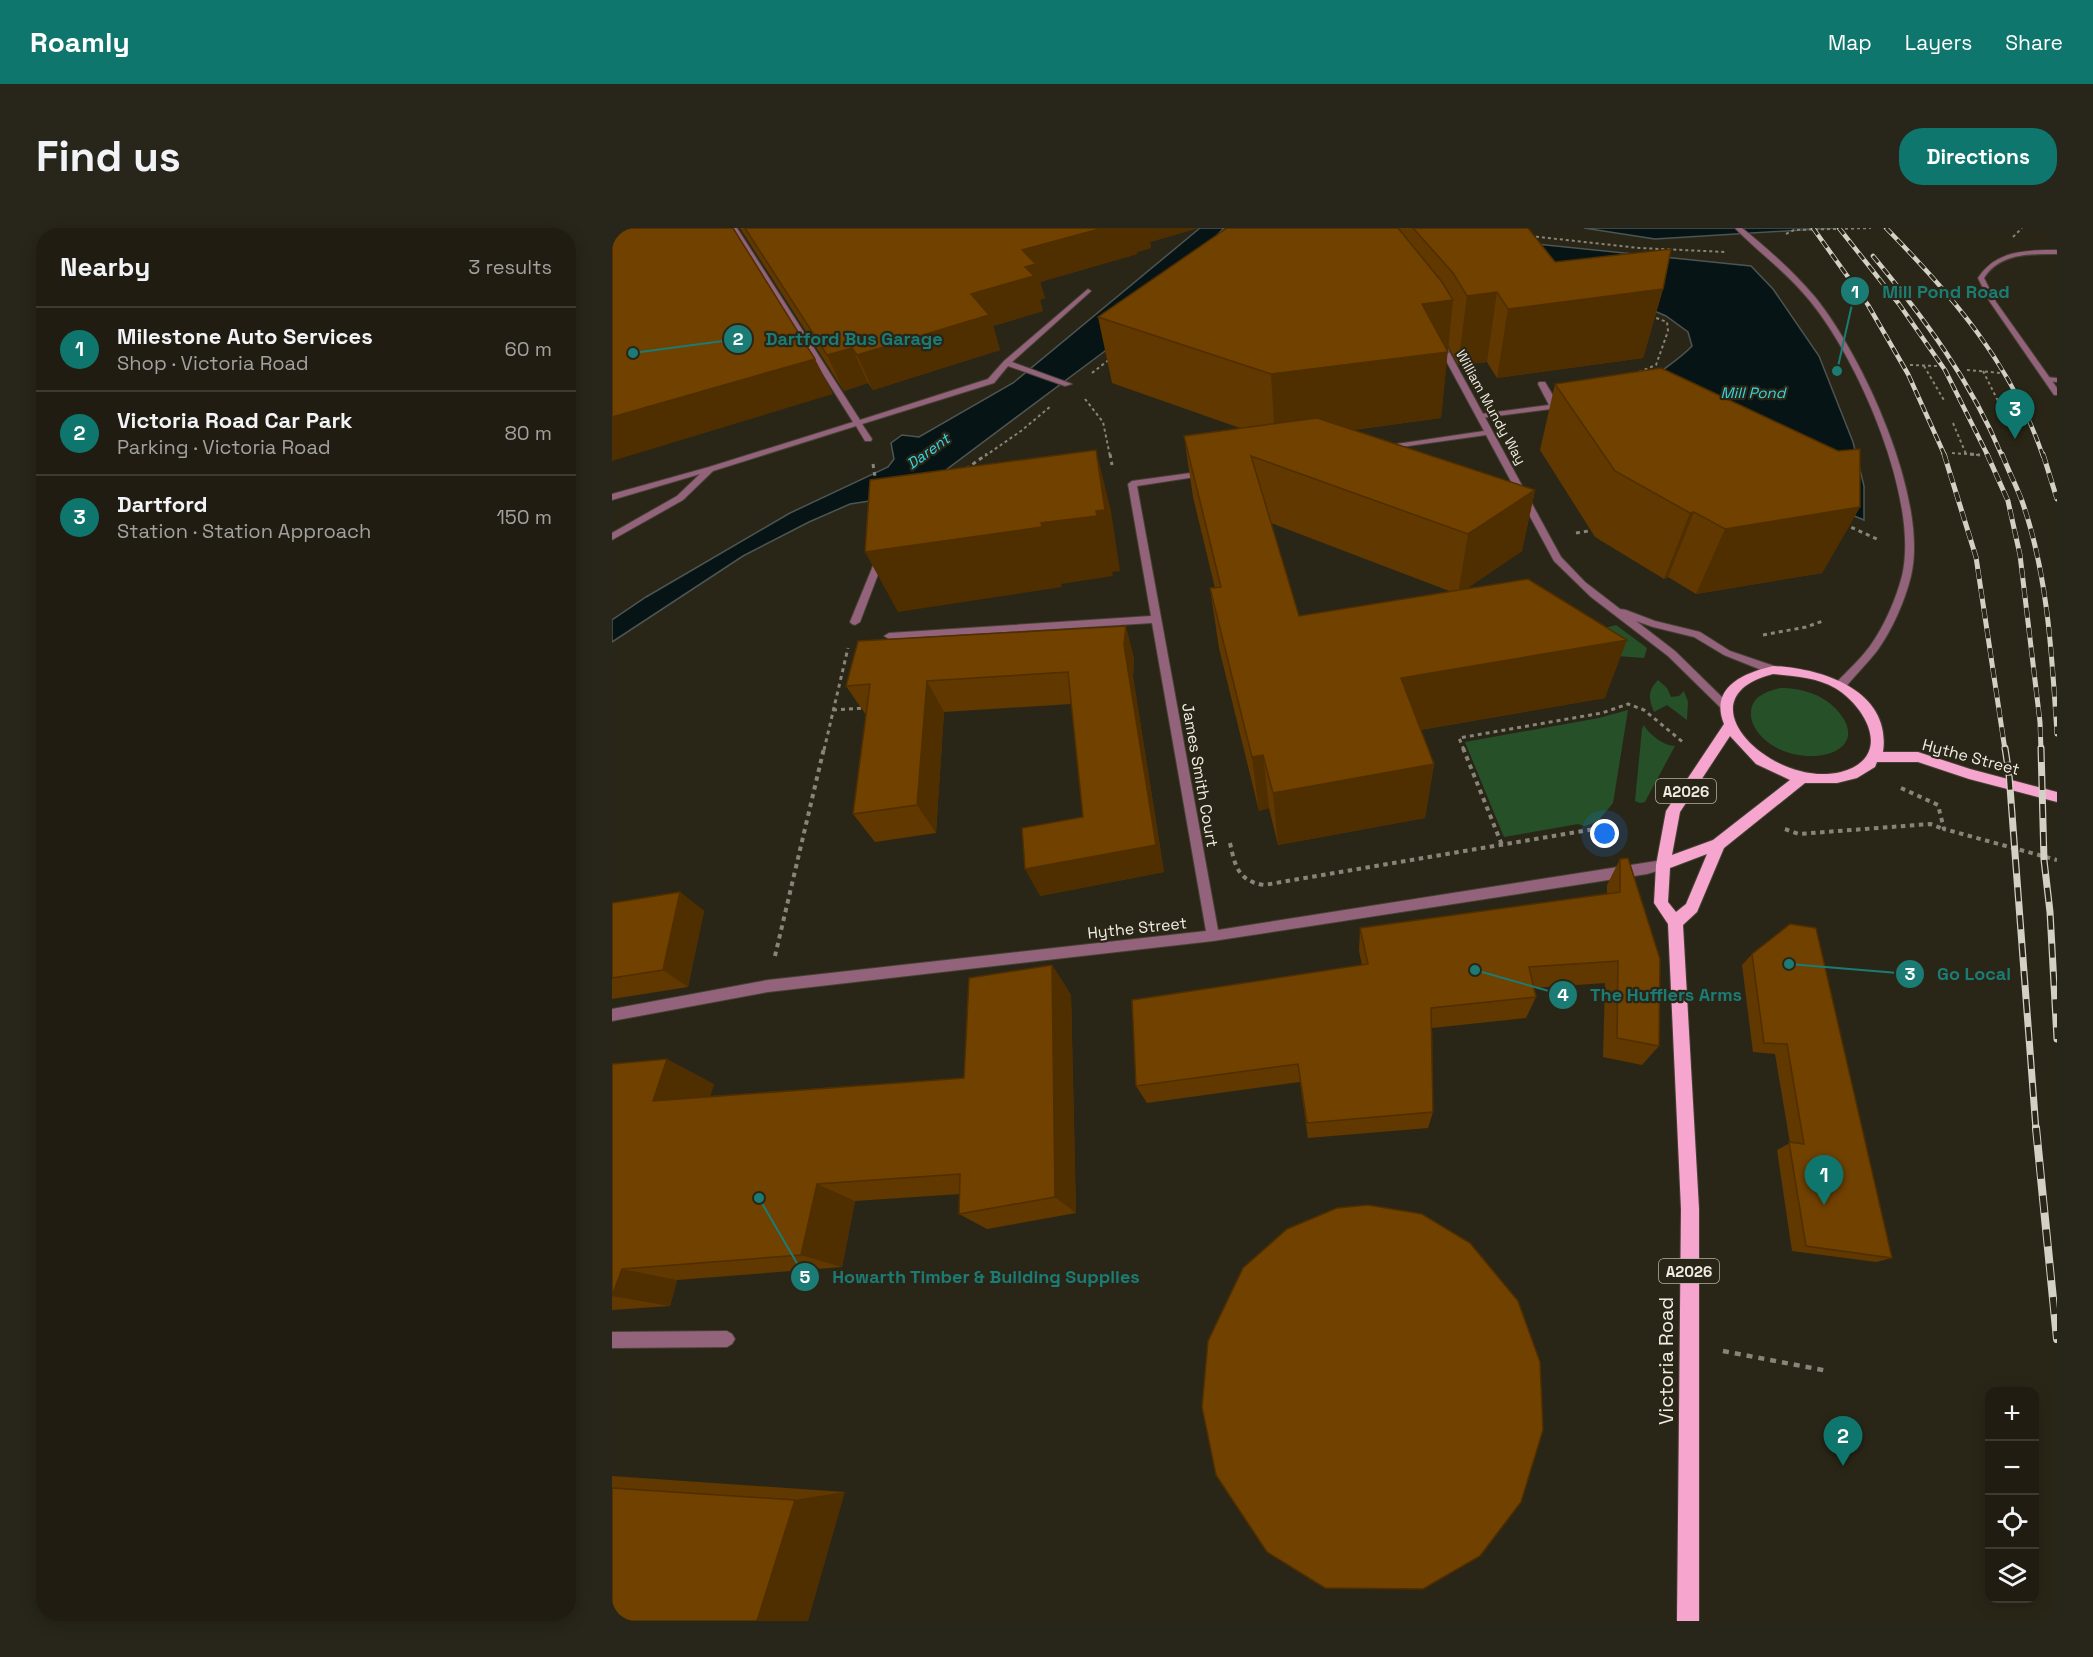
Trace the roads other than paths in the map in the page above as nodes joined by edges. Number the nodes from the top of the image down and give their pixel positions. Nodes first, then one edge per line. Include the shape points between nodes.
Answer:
1 (734, 228) edge
2 (1738, 228) edge
3 (723, 231) edge
4 (2057, 252) edge
5 (1088, 291) dead end
6 (1435, 337) edge
7 (1007, 363) junction
8 (2048, 379) junction
9 (2057, 380) edge
10 (1068, 384) dead end
11 (1542, 384) dead end
12 (2057, 393) edge
13 (1552, 407) junction
14 (1481, 416) junction
15 (1567, 418) edge
16 (857, 423) junction
17 (1490, 432) junction
18 (868, 439) dead end
19 (1377, 448) edge
20 (710, 469) junction
21 (1214, 472) edge
22 (612, 497) edge
23 (612, 537) edge
24 (885, 546) edge
25 (1605, 605) junction
26 (1157, 619) junction
27 (855, 622) road end
28 (889, 636) dead end
29 (1773, 670) junction
30 (1840, 686) junction
31 (1726, 707) junction
32 (1730, 726) junction
33 (1874, 757) junction
34 (1802, 778) junction
35 (2057, 797) edge
36 (1718, 844) junction
37 (1664, 865) junction
38 (1675, 922) junction
39 (1213, 936) junction
40 (612, 1015) edge
41 (727, 1339) dead end
42 (612, 1340) edge
43 (1688, 1621) edge

1 - 3 street
1 - 16 street
2 - 30 street via 1814,301 1851,357 1880,424 1905,500 1907,573 1875,647
4 - 8 street via 2000,260 1982,278 1993,302
5 - 7 street
6 - 14 street, William Mundy Way
7 - 10 street
7 - 16 street via 991,381
8 - 9 street
8 - 12 street
11 - 13 street via 1554,404
13 - 14 street
13 - 15 street
14 - 17 street, William Mundy Way
16 - 18 street
16 - 20 street
17 - 19 street
17 - 25 street, William Mundy Way via 1557,559
20 - 22 street
20 - 23 street via 680,498
21 - 26 street, James Smith Court via 1132,484
24 - 27 street
25 - 29 street, William Mundy Way via 1653,624 1697,634 1727,653
25 - 31 street, William Mundy Way via 1665,647
26 - 28 street
26 - 39 street, James Smith Court
29 - 30 main road via 1813,674
29 - 31 main road via 1752,675 1736,686
30 - 33 main road via 1868,709 1878,728
31 - 32 main road
32 - 34 main road via 1748,751 1770,766
32 - 37 main road, Victoria Road / A2026 via 1673,810
33 - 34 main road via 1847,777
33 - 35 main road, Hythe Street via 1918,757
34 - 36 main road
36 - 37 main road
36 - 38 main road via 1692,908
37 - 38 main road, Victoria Road / A2026 via 1661,903
37 - 39 street, Hythe Street
38 - 43 main road, Victoria Road / A2026 via 1690,1209
39 - 40 street, Hythe Street via 768,986
41 - 42 street

